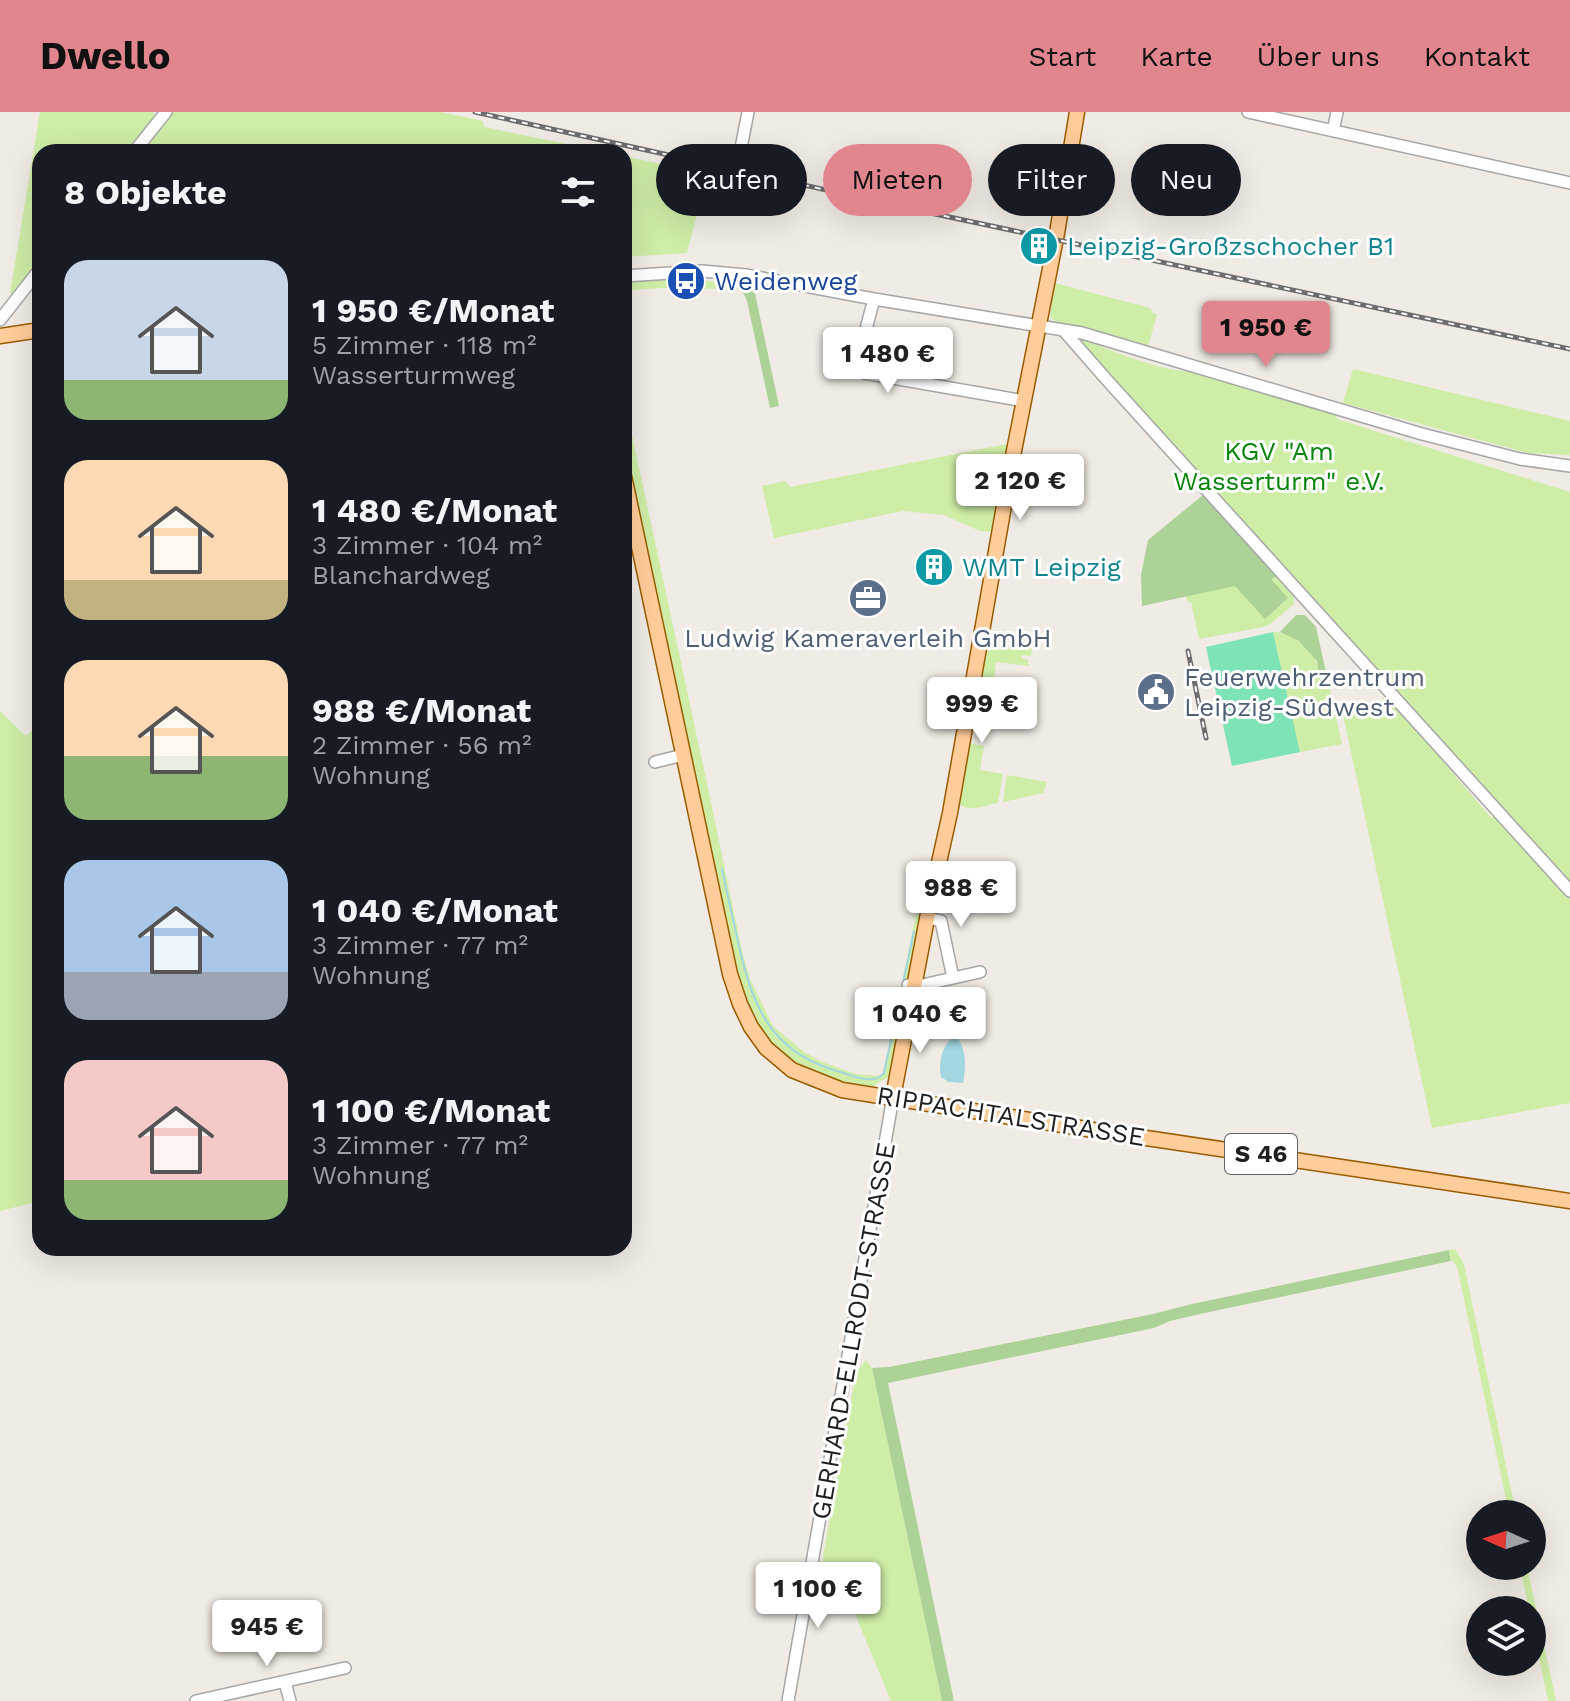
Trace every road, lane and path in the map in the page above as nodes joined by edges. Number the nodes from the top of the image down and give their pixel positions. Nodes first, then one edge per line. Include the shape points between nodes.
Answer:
1 (166, 112) edge
2 (748, 112) edge
3 (1077, 112) edge
4 (1248, 112) edge
5 (1337, 112) edge
6 (1333, 131) junction
7 (140, 144) edge
8 (742, 144) edge
9 (1570, 183) edge
10 (632, 275) edge
11 (32, 279) edge
12 (874, 299) junction
13 (0, 320) edge
14 (1038, 326) junction
15 (32, 331) edge
16 (1064, 331) junction
17 (0, 336) edge
18 (1024, 401) junction
19 (1570, 466) edge
20 (632, 514) edge
21 (683, 755) junction
22 (655, 762) dead end
23 (1570, 891) edge
24 (928, 918) junction
25 (980, 972) dead end
26 (953, 978) junction
27 (912, 985) junction
28 (893, 1097) junction
29 (1570, 1201) edge
30 (345, 1668) dead end
31 (285, 1682) junction
32 (196, 1701) edge
33 (290, 1701) edge
34 (788, 1701) edge

1 - 7 street
2 - 8 street
3 - 14 main road, GERHARD-ELLRODT-STRASSE
4 - 6 street
5 - 6 street
6 - 9 street
10 - 12 street via 733,273
11 - 13 street
12 - 14 street
12 - 18 street via 859,355 864,373
14 - 16 street
14 - 18 main road, GERHARD-ELLRODT-STRASSE
15 - 17 main road
16 - 19 street via 1422,434
16 - 23 street
18 - 24 main road, GERHARD-ELLRODT-STRASSE
20 - 21 main road, RIPPACHTALSTRASSE
21 - 22 street
21 - 28 main road, RIPPACHTALSTRASSE via 730,974 751,1027 792,1070 842,1090
24 - 26 street via 941,921
24 - 27 main road, GERHARD-ELLRODT-STRASSE
25 - 26 street
26 - 27 street
27 - 28 main road, GERHARD-ELLRODT-STRASSE
28 - 29 main road, RIPPACHTALSTRASSE / S 46
28 - 34 street, GERHARD-ELLRODT-STRASSE
30 - 31 street
31 - 32 street
31 - 33 street

